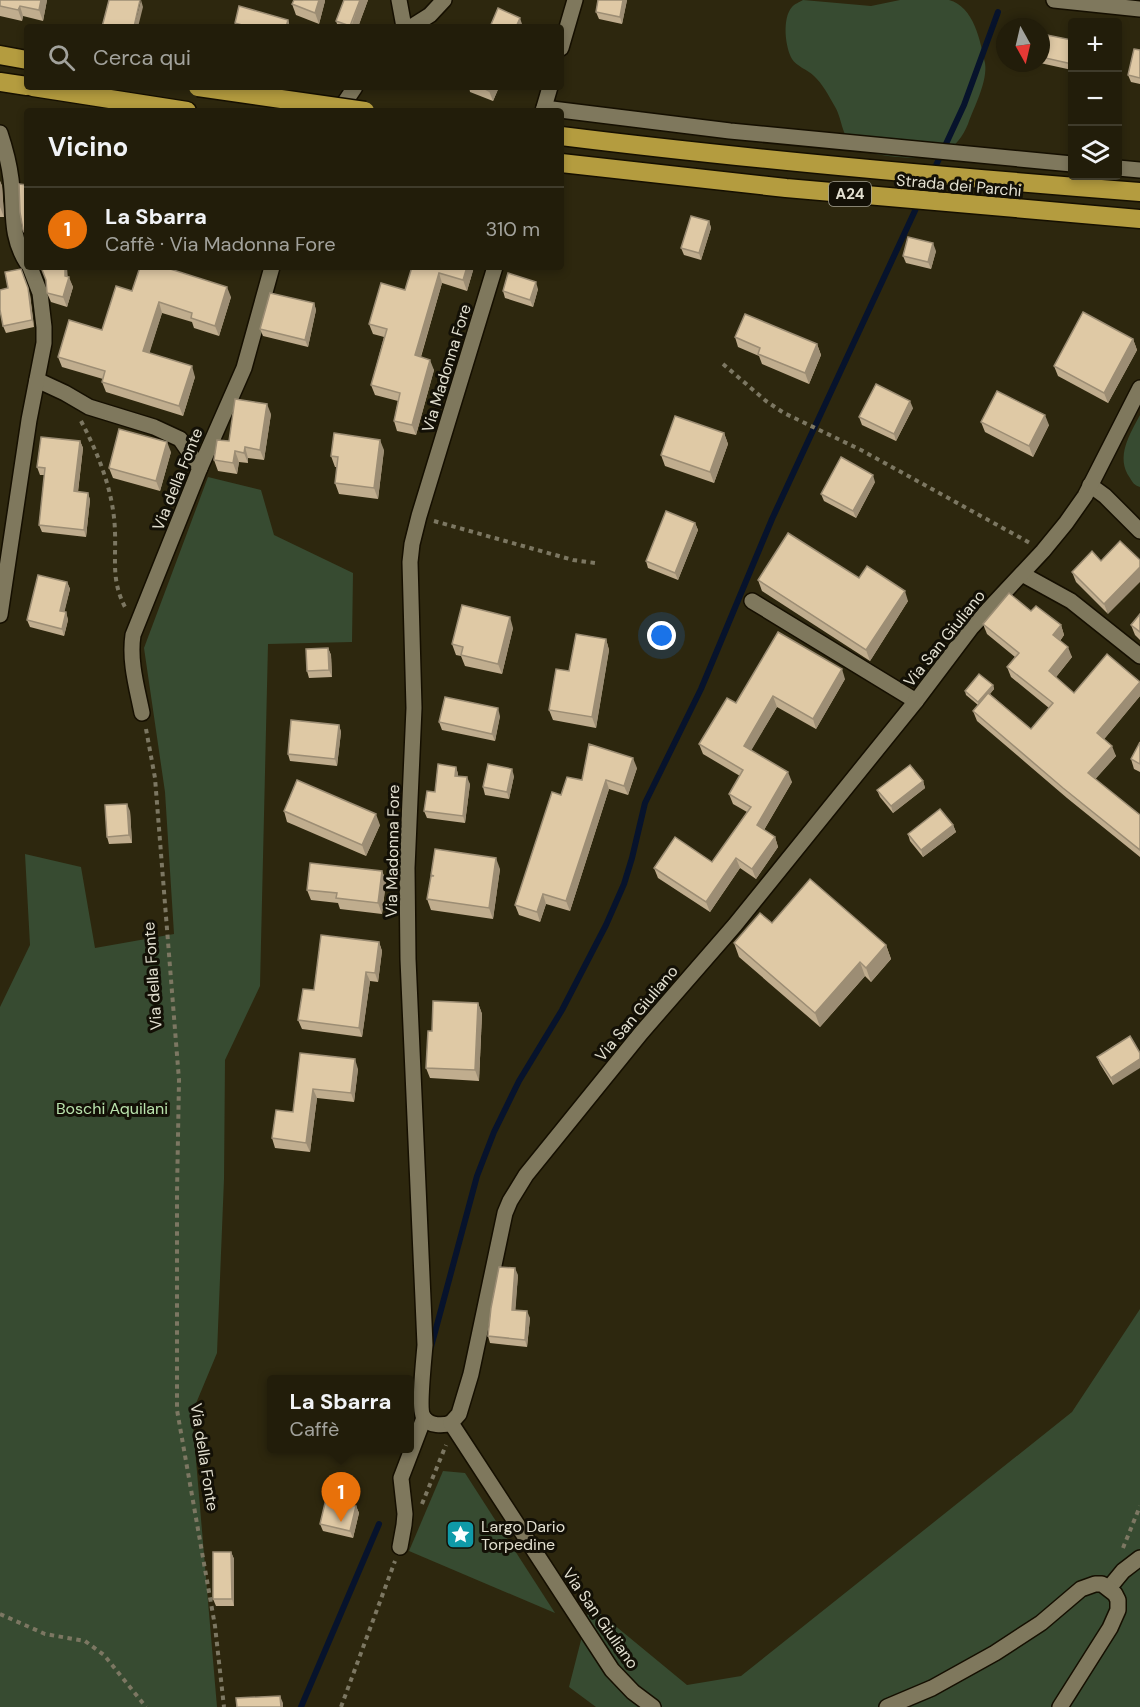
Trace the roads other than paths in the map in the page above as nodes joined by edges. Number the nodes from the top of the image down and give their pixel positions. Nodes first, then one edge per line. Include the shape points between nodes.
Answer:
1 (399, 0) edge
2 (444, 0) edge
3 (574, 0) edge
4 (1054, 0) edge
5 (1140, 9) edge
6 (403, 24) edge
7 (416, 24) edge
8 (564, 37) edge
9 (0, 55) edge
10 (24, 59) edge
11 (0, 82) edge
12 (24, 86) edge
13 (52, 90) edge
14 (219, 90) edge
15 (353, 90) edge
16 (549, 90) edge
17 (168, 108) edge
18 (341, 108) edge
19 (344, 108) edge
20 (544, 108) edge
21 (564, 112) edge
22 (0, 133) edge
23 (564, 136) edge
24 (564, 163) edge
25 (1068, 164) edge
26 (4, 165) edge
27 (1122, 168) edge
28 (1140, 170) edge
29 (1140, 192) edge
30 (1140, 219) edge
31 (24, 258) edge
32 (31, 270) edge
33 (271, 270) edge
34 (494, 270) edge
35 (37, 380) junction
36 (1140, 388) edge
37 (200, 468) junction
38 (1090, 485) junction
39 (1140, 531) edge
40 (1022, 574) junction
41 (752, 601) dead end
42 (0, 615) edge
43 (1140, 656) edge
44 (916, 701) junction
45 (142, 713) road end
46 (424, 1418) junction
47 (451, 1424) junction
48 (414, 1444) edge
49 (411, 1453) edge
50 (400, 1547) road end
51 (1140, 1558) edge
52 (1109, 1588) junction
53 (653, 1707) edge
54 (888, 1707) edge
55 (1060, 1707) edge

1 - 6 street
2 - 7 street
3 - 8 street
4 - 5 street
9 - 10 highway
11 - 12 highway
13 - 17 highway
14 - 19 highway, bridge
15 - 18 street
16 - 20 street
21 - 25 street
22 - 26 street
23 - 29 highway, Strada dei Parchi / A24 via 792,163
24 - 30 highway, Strada dei Parchi / A24 via 786,188
26 - 31 street via 13,193 15,237
27 - 28 street
32 - 35 street via 40,293 44,327
33 - 37 street, Via della Fonte via 244,368
34 - 46 street, Via Madonna Fore via 418,516 410,561 414,708 407,868 408,959 425,1345 421,1407
35 - 37 street via 89,407 180,439
35 - 42 street
36 - 38 street, Via San Giuliano
37 - 45 street, Via della Fonte via 133,635 133,666
38 - 39 street
38 - 40 street, Via San Giuliano via 1073,514
40 - 43 street via 1071,601
40 - 44 street, Via San Giuliano via 972,628
41 - 44 street
44 - 47 street, Via San Giuliano via 517,1188 501,1227 471,1374 459,1414
46 - 47 street via 441,1426
46 - 48 street
47 - 53 street, Via San Giuliano via 612,1670
49 - 50 street via 401,1478 405,1525
51 - 52 street
52 - 54 street via 1095,1584 1081,1589 1041,1623 995,1653
52 - 55 street via 1118,1600 1115,1618

